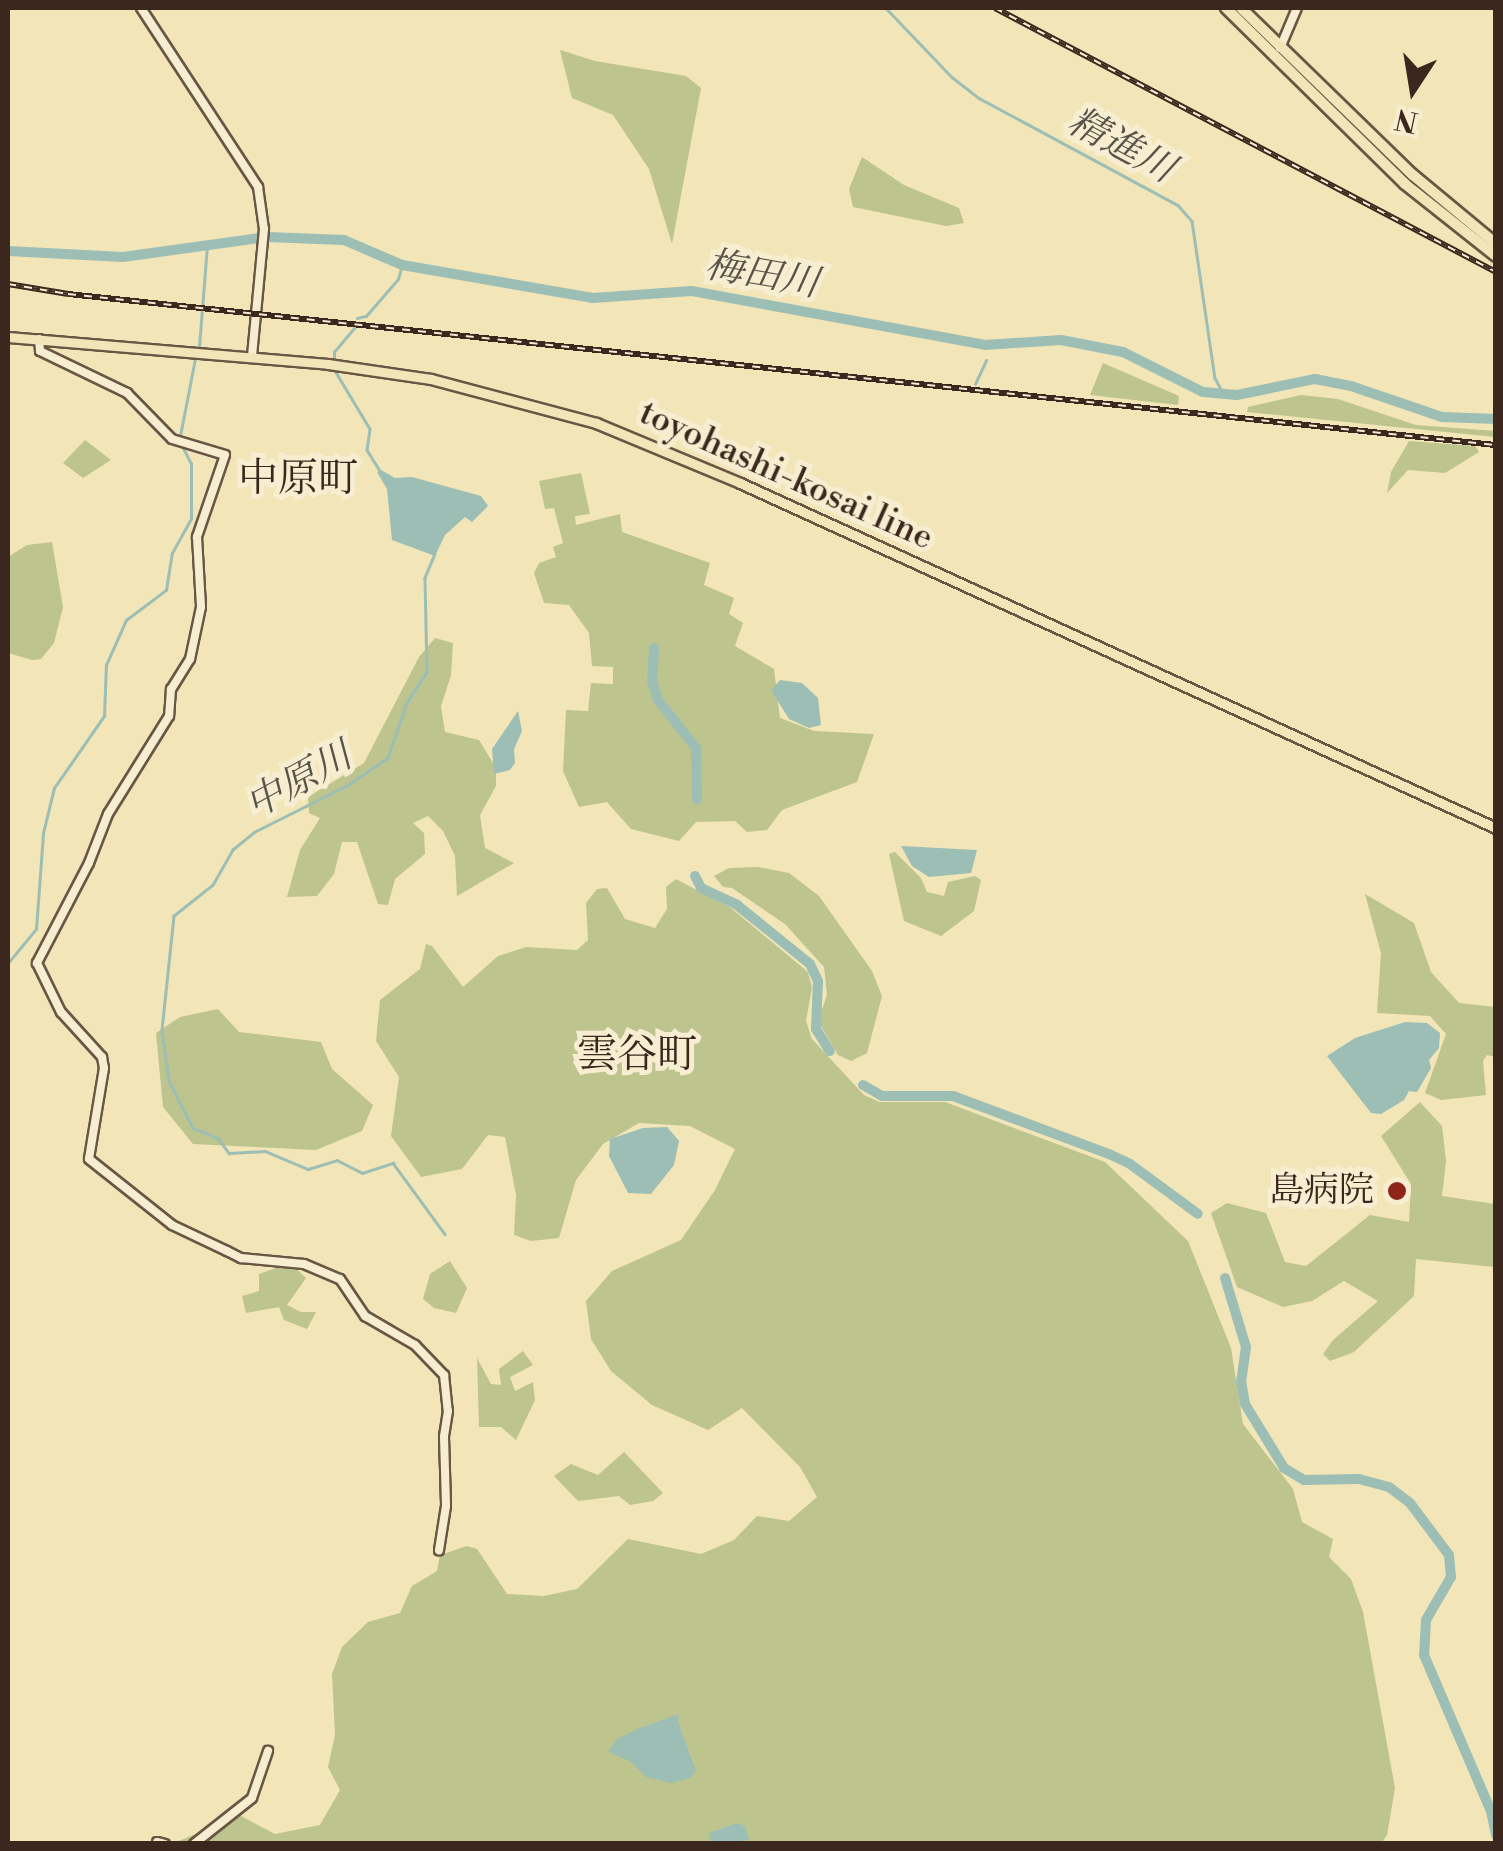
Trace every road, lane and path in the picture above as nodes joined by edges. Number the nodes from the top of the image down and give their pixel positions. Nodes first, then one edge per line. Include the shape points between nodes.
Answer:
1 (141, 8) edge
2 (1226, 8) edge
3 (1241, 8) edge
4 (1297, 8) edge
5 (1277, 51) junction
6 (1496, 244) edge
7 (1496, 256) edge
8 (8, 337) edge
9 (39, 339) junction
10 (252, 356) junction
11 (1496, 828) edge
12 (439, 1550) dead end
13 (268, 1752) dead end
14 (194, 1844) edge

1 - 10 street via 249,170 263,208
2 - 5 highway
3 - 5 highway
4 - 5 street
5 - 6 highway
5 - 7 highway via 1404,184
8 - 9 main road, toyohashi-kosai line
9 - 10 main road, toyohashi-kosai line
9 - 12 street via 40,351 127,393 172,439 225,455 198,538 201,607 190,659 171,689 169,716 108,814 37,963 61,1012 102,1056 89,1160 172,1225 226,1251 304,1264 340,1279 365,1316 415,1344 444,1375 446,1506
10 - 11 main road, toyohashi-kosai line via 487,392 653,444
13 - 14 street via 252,1798

